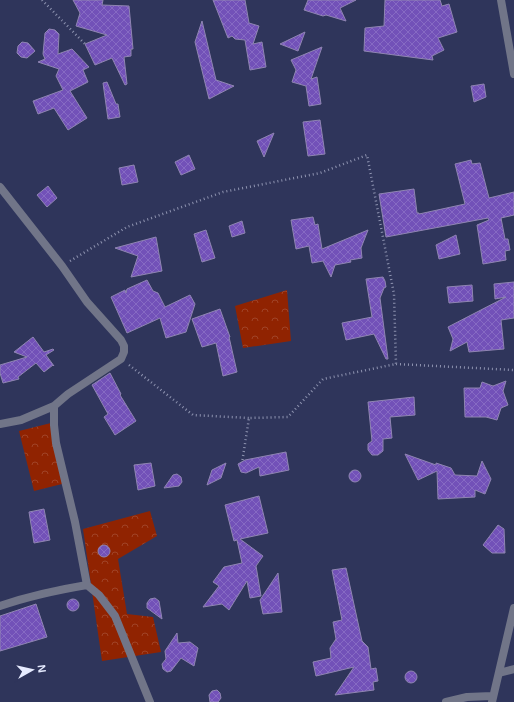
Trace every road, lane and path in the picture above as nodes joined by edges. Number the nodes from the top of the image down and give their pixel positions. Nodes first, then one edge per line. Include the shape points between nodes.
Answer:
1 (42, 0) edge
2 (501, 0) edge
3 (86, 45) dead end
4 (514, 74) edge
5 (0, 187) edge
6 (62, 266) junction
7 (121, 359) junction
8 (396, 364) junction
9 (514, 370) edge
10 (54, 406) junction
11 (249, 418) junction
12 (0, 424) edge
13 (242, 463) dead end
14 (87, 585) junction
15 (0, 606) edge
16 (514, 608) edge
17 (514, 669) edge
18 (499, 673) junction
19 (492, 699) edge
20 (150, 702) edge
21 (446, 702) edge

1 - 3 path
2 - 4 street
5 - 6 street
6 - 7 street via 88,302 121,340 124,352
6 - 8 path via 127,227 222,192 320,173 367,155 394,294
7 - 10 street
7 - 11 path via 193,415
8 - 9 path
8 - 11 path via 323,379 288,417
10 - 12 street via 21,420
10 - 14 street via 56,443
11 - 13 path
14 - 15 street via 52,591
14 - 20 street via 99,595 115,616
16 - 18 street
17 - 18 street
18 - 19 street
19 - 21 street via 467,697

